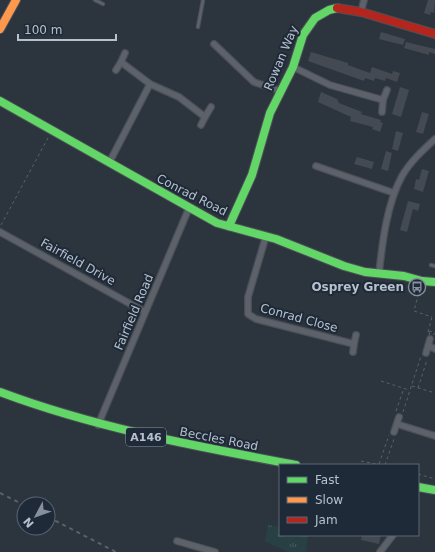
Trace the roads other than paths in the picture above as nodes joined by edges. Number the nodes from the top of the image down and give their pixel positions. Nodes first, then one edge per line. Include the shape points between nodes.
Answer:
1 (16, 0) edge
2 (95, 0) edge
3 (203, 0) edge
4 (364, 0) edge
5 (103, 4) dead end
6 (361, 12) junction
7 (198, 27) dead end
8 (0, 29) edge
9 (435, 34) edge
10 (214, 44) dead end
11 (125, 54) dead end
12 (120, 62) junction
13 (293, 67) junction
14 (116, 70) dead end
15 (150, 84) junction
16 (387, 90) dead end
17 (281, 91) junction
18 (383, 100) junction
19 (0, 101) edge
20 (211, 107) dead end
21 (382, 112) dead end
22 (205, 118) junction
23 (201, 125) dead end
24 (435, 139) edge
25 (109, 163) junction
26 (316, 166) dead end
27 (394, 193) junction
28 (189, 208) junction
29 (229, 226) junction
30 (0, 232) edge
31 (266, 236) junction
32 (431, 265) dead end
33 (435, 266) edge
34 (379, 274) junction
35 (435, 282) edge
36 (145, 312) junction
37 (356, 335) dead end
38 (428, 339) road end
39 (354, 344) junction
40 (429, 346) junction
41 (435, 348) edge
42 (353, 352) dead end
43 (425, 355) road end
44 (0, 392) edge
45 (399, 417) dead end
46 (397, 424) junction
47 (98, 425) junction
48 (394, 432) dead end
49 (435, 436) edge
50 (291, 464) edge
51 (419, 487) edge
52 (435, 490) edge
53 (392, 536) edge
54 (177, 541) dead end
55 (215, 552) edge
56 (380, 552) edge

1 - 8 main road
2 - 5 lane
3 - 7 lane
4 - 6 street
6 - 9 main road, Rowan Way
6 - 13 main road, Rowan Way via 339,8 315,18 303,35
10 - 17 street via 254,82
11 - 12 street
12 - 14 street
12 - 15 street
13 - 17 main road, Rowan Way
13 - 18 street via 330,85
15 - 22 street via 179,98
15 - 25 street
16 - 18 street
17 - 29 main road, Rowan Way via 268,118 252,175
18 - 21 street
19 - 25 main road, Conrad Road
20 - 22 street
22 - 23 street
24 - 27 street via 402,175
25 - 28 main road, Conrad Road
26 - 27 street
27 - 34 street via 382,242
28 - 29 main road, Conrad Road via 217,223
28 - 36 street, Fairfield Road
29 - 31 main road, Conrad Road
30 - 36 street, Fairfield Drive
31 - 34 main road, Conrad Road via 344,266
31 - 39 street, Conrad Close via 248,298 248,314 256,320
32 - 33 lane
34 - 35 main road, Conrad Road
36 - 47 street, Fairfield Road
37 - 39 street
38 - 40 street
39 - 42 street
40 - 41 street
40 - 43 street
44 - 47 main road, Beccles Road / A146
45 - 46 street
46 - 48 street
46 - 49 street
47 - 50 main road, Beccles Road / A146 via 146,437
51 - 52 main road
53 - 56 street
54 - 55 street

